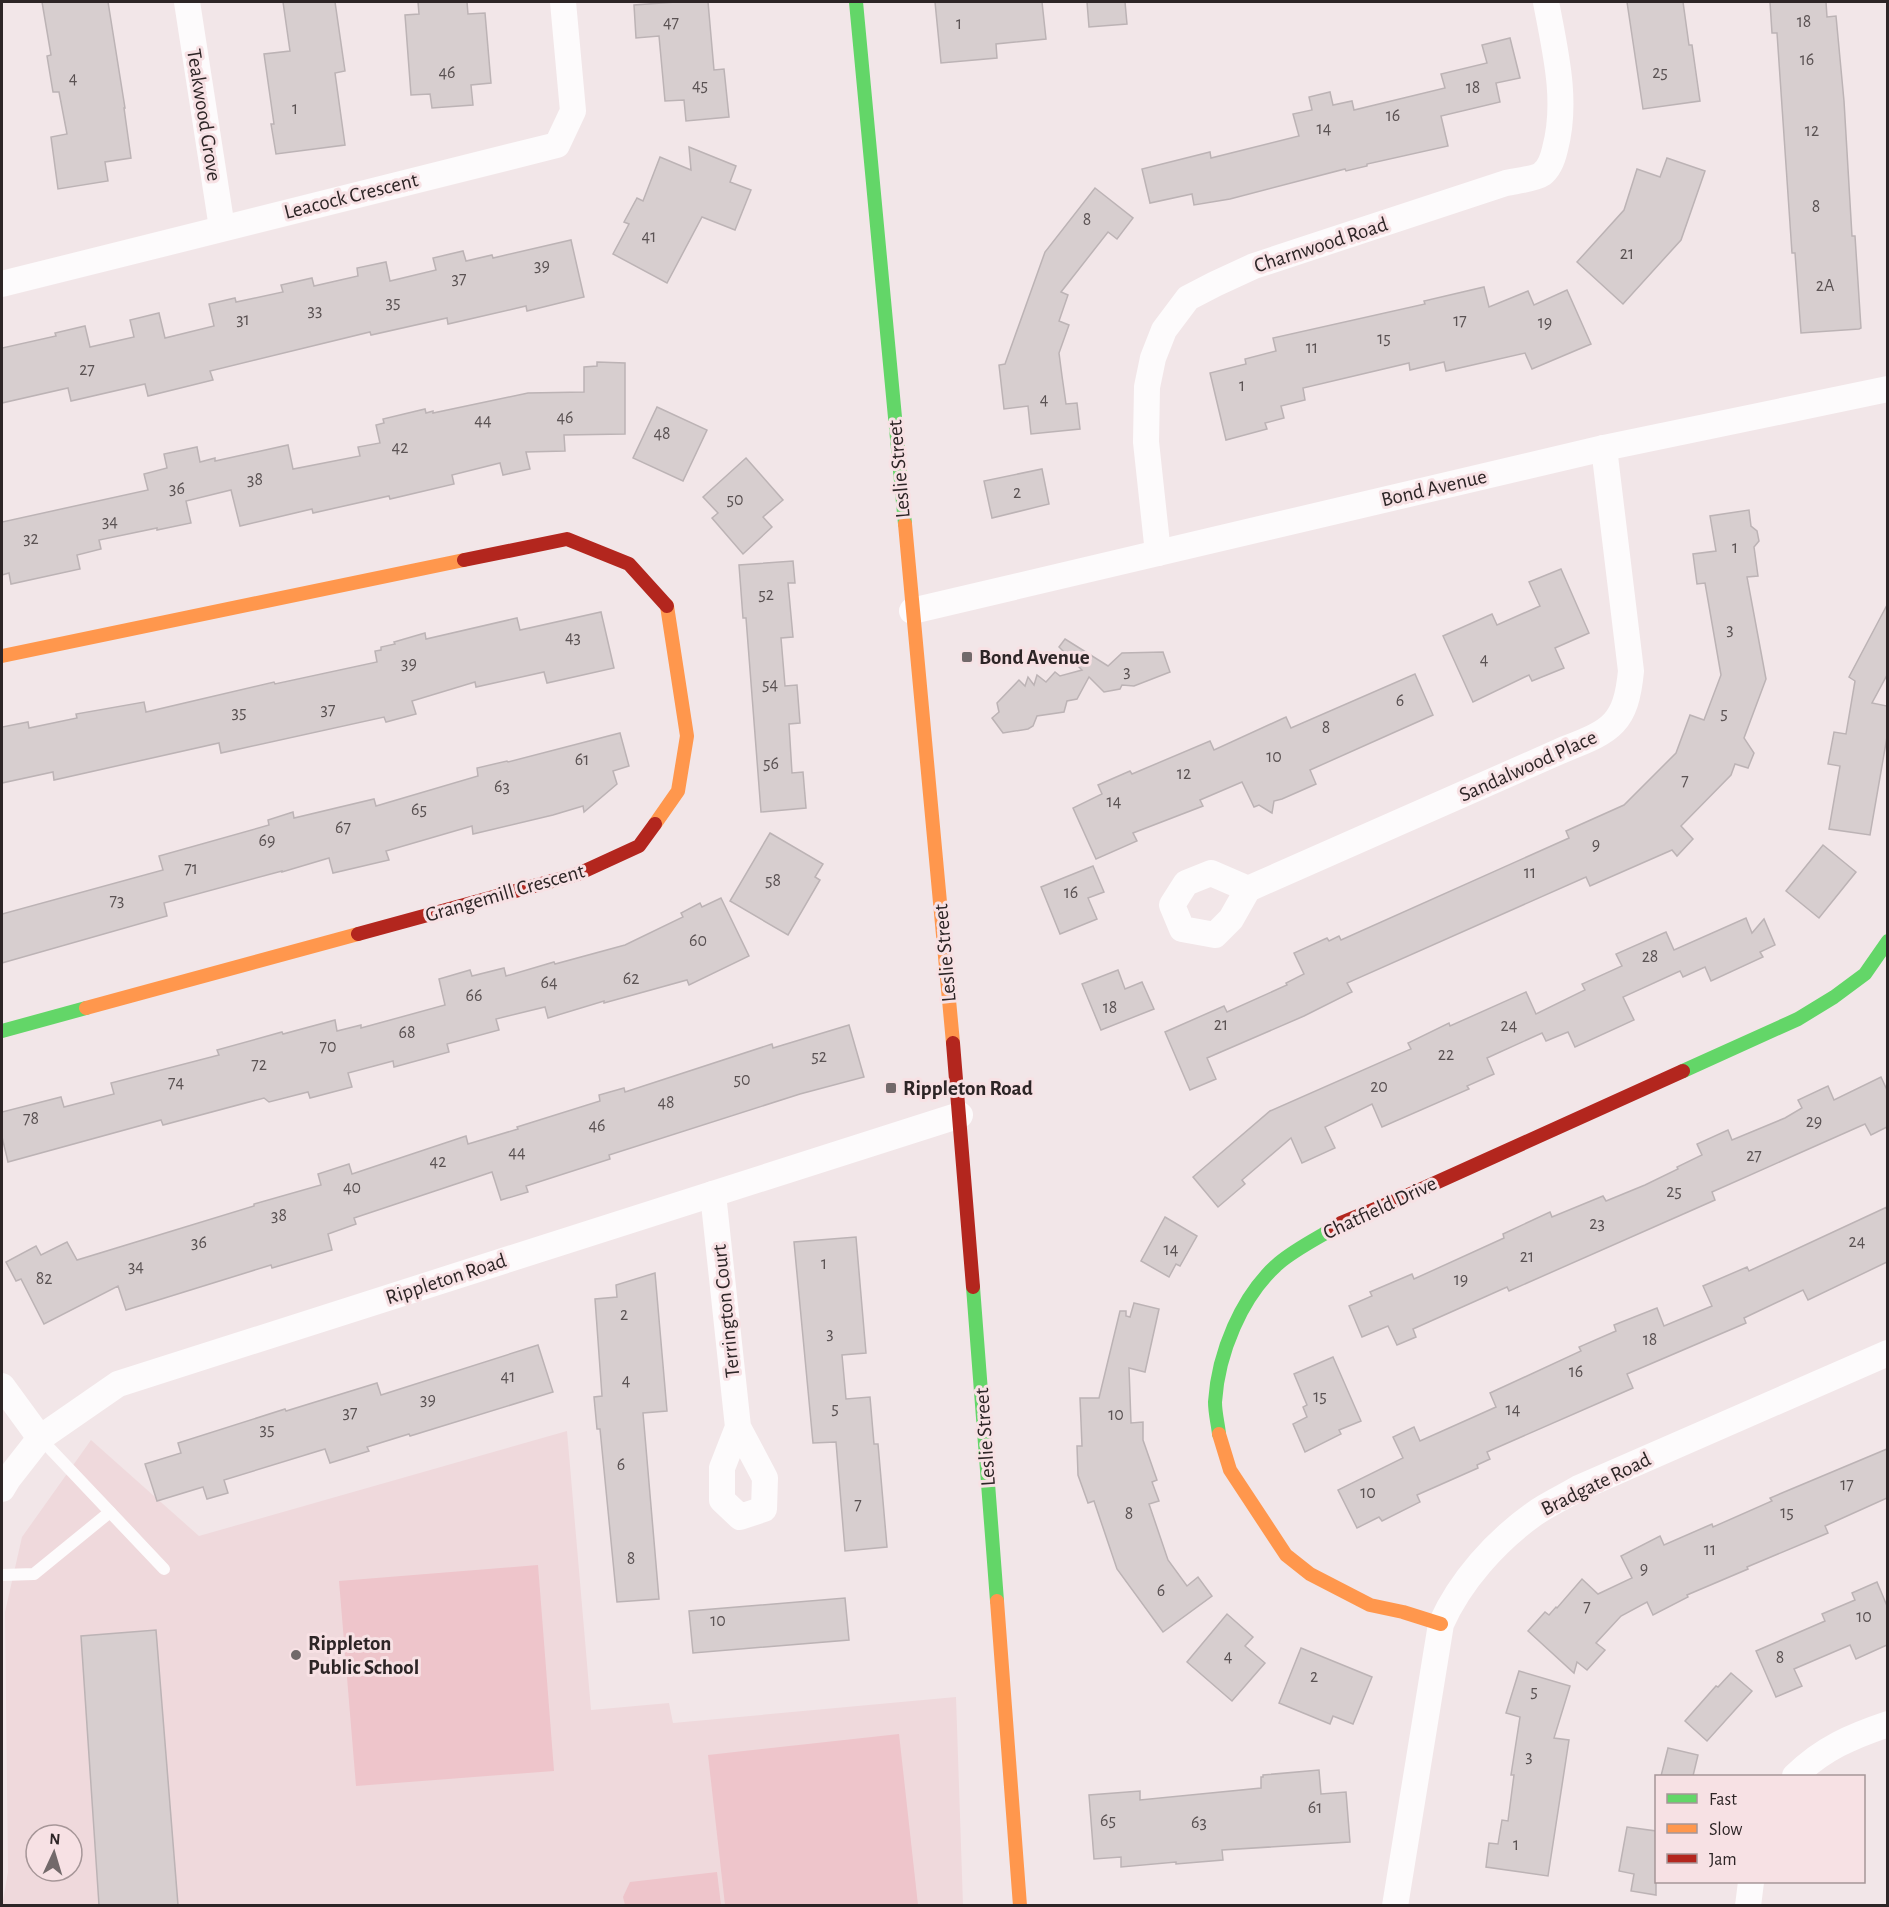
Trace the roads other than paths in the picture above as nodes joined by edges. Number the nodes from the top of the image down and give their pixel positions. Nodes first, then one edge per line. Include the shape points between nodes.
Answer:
1 (187, 2) edge
2 (563, 2) edge
3 (856, 2) edge
4 (1546, 2) edge
5 (222, 228) junction
6 (2, 284) edge
7 (1887, 389) edge
8 (1604, 448) junction
9 (1158, 553) junction
10 (912, 611) junction
11 (2, 656) edge
12 (1248, 889) dead end
13 (1887, 941) edge
14 (2, 1031) edge
15 (960, 1115) junction
16 (713, 1194) junction
17 (1887, 1353) edge
18 (2, 1386) edge
19 (738, 1427) dead end
20 (40, 1438) junction
21 (2, 1489) edge
22 (110, 1512) junction
23 (164, 1569) dead end
24 (2, 1575) edge
25 (1441, 1624) junction
26 (1887, 1724) edge
27 (1796, 1775) edge
28 (1751, 1883) edge
29 (1020, 1905) edge
30 (1395, 1905) edge
31 (1748, 1905) edge

1 - 5 street, Teakwood Grove
2 - 5 street, Leacock Crescent via 573,111 557,144
3 - 10 street, Leslie Street
4 - 9 street, Charnwood Road via 1561,104 1558,138 1551,163 1542,174 1254,266 1188,298 1164,330 1146,387 1146,441
5 - 6 street, Leacock Crescent
7 - 8 street, Bond Avenue
8 - 9 street, Bond Avenue
8 - 12 street, Sandalwood Place via 1631,671 1623,712 1609,728 1591,739
9 - 10 street, Bond Avenue
10 - 15 street, Leslie Street
11 - 14 street, Grangemill Crescent via 567,539 629,564 667,604 687,736 678,791 639,846 578,874
13 - 25 street, Chatfield Drive via 1865,974 1798,1019 1341,1223 1278,1263 1241,1311 1219,1367 1215,1405 1230,1470 1249,1501 1286,1555 1310,1574 1370,1605
15 - 16 street, Rippleton Road
15 - 29 street, Leslie Street
16 - 19 street, Terrington Court
16 - 20 street, Rippleton Road via 118,1384
17 - 25 street, Bradgate Road via 1579,1488 1534,1514 1474,1572 1450,1604
18 - 20 street
20 - 21 street, Rippleton Road
20 - 22 lane
22 - 23 lane
22 - 24 lane via 34,1574
25 - 30 street, Bradgate Road
26 - 27 street via 1852,1736
28 - 31 street

